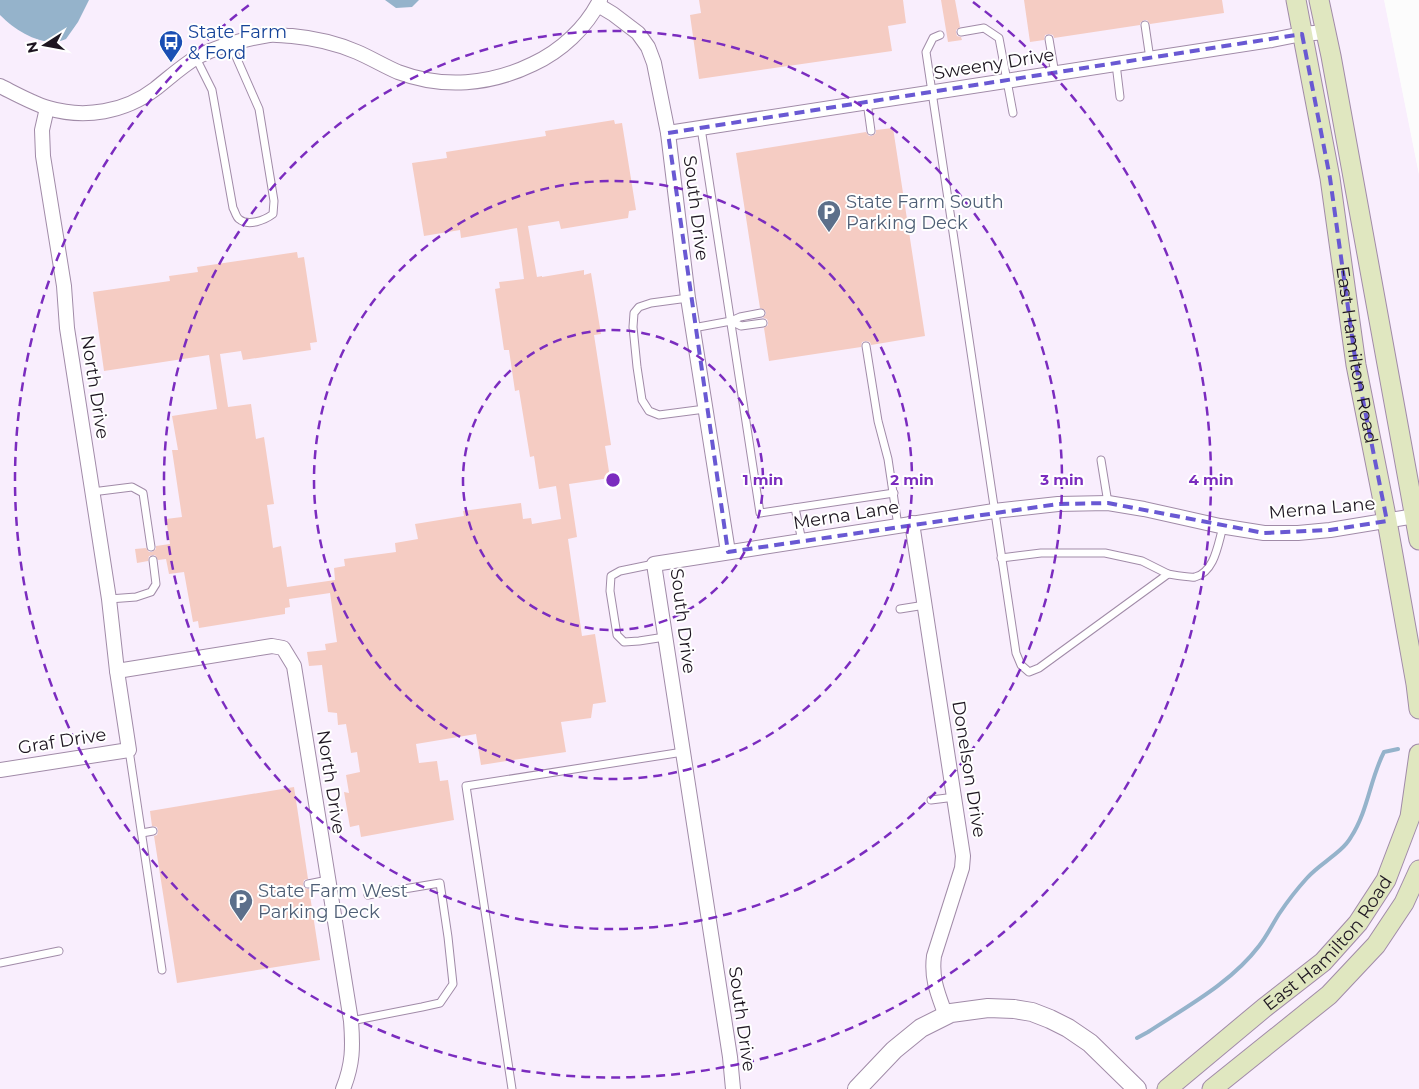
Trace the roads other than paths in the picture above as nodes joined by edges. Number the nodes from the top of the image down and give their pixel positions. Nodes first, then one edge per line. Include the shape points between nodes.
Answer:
1 (1296, 0) edge
2 (1319, 0) edge
3 (599, 2) edge
4 (1145, 25) dead end
5 (961, 32) dead end
6 (1326, 32) junction
7 (1302, 34) junction
8 (940, 36) dead end
9 (1049, 39) dead end
10 (230, 43) junction
11 (196, 58) junction
12 (1150, 59) junction
13 (1116, 64) junction
14 (1055, 74) junction
15 (1007, 81) junction
16 (0, 86) edge
17 (932, 92) junction
18 (1120, 97) dead end
19 (867, 102) junction
20 (47, 108) junction
21 (1013, 113) dead end
22 (701, 128) junction
23 (872, 131) dead end
24 (668, 133) junction
25 (688, 298) junction
26 (761, 313) dead end
27 (731, 321) junction
28 (763, 323) dead end
29 (693, 328) junction
30 (866, 346) dead end
31 (705, 409) junction
32 (1101, 460) dead end
33 (92, 492) junction
34 (894, 493) junction
35 (1108, 503) junction
36 (795, 508) junction
37 (994, 511) junction
38 (1415, 516) junction
39 (1387, 522) junction
40 (905, 524) junction
41 (1223, 527) junction
42 (1419, 540) edge
43 (802, 541) junction
44 (151, 547) dead end
45 (728, 552) junction
46 (1001, 558) junction
47 (153, 560) dead end
48 (654, 564) junction
49 (1168, 574) junction
50 (109, 599) junction
51 (925, 605) junction
52 (900, 609) dead end
53 (665, 637) junction
54 (117, 671) junction
55 (1419, 709) edge
56 (129, 750) junction
57 (683, 752) junction
58 (1419, 754) edge
59 (0, 770) edge
60 (955, 797) junction
61 (931, 800) dead end
62 (153, 831) dead end
63 (142, 833) junction
64 (1419, 870) edge
65 (328, 880) junction
66 (308, 884) dead end
67 (368, 895) dead end
68 (59, 951) dead end
69 (0, 963) edge
70 (162, 970) dead end
71 (946, 1016) junction
72 (351, 1021) junction
73 (343, 1089) edge
74 (512, 1089) edge
75 (733, 1089) edge
76 (857, 1089) edge
77 (1137, 1089) edge
78 (1167, 1089) edge
79 (1212, 1089) edge

1 - 7 main road, East Hamilton Road
2 - 6 main road, East Hamilton Road
3 - 10 street via 566,44 538,62 486,81 466,83 422,79 315,39 271,35
3 - 24 street, South Drive via 638,33 648,47
4 - 12 lane
5 - 15 lane via 984,28 999,38
6 - 7 street, Sweeny Drive
6 - 38 main road, East Hamilton Road
7 - 12 street, Sweeny Drive
7 - 39 main road, East Hamilton Road via 1330,178 1356,365
8 - 17 lane via 933,38 926,52
9 - 14 lane
10 - 11 street
10 - 11 lane via 259,109 274,201 273,214 265,220 246,223 238,219 233,208 212,90
11 - 20 street via 146,96 124,107 87,113
12 - 13 street, Sweeny Drive
13 - 14 street, Sweeny Drive
13 - 18 lane
14 - 15 street, Sweeny Drive
15 - 17 street, Sweeny Drive
15 - 21 lane
16 - 20 street
17 - 19 street, Sweeny Drive
17 - 37 lane
19 - 22 street, Sweeny Drive
19 - 23 lane
20 - 33 street, North Drive via 42,130 43,156
22 - 24 street, Sweeny Drive
22 - 27 lane
24 - 25 street, South Drive
25 - 29 street, South Drive
25 - 31 lane via 651,303 639,307 634,313 642,400 649,411 659,415
26 - 27 lane via 740,316
27 - 28 lane via 741,326
27 - 29 lane
27 - 36 lane via 760,513
29 - 31 street, South Drive
30 - 34 lane
31 - 45 street, South Drive
32 - 35 lane
33 - 44 lane via 132,487 143,493
33 - 50 street, North Drive
34 - 36 lane
34 - 40 lane
35 - 37 street, Merna Lane via 1058,504
35 - 41 street, Merna Lane
36 - 43 lane
37 - 40 street, Merna Lane
37 - 46 lane
38 - 39 street, Merna Lane
38 - 42 main road, East Hamilton Road
39 - 41 street, Merna Lane via 1298,533 1264,533
39 - 55 main road, East Hamilton Road
40 - 43 street, Merna Lane
40 - 51 street, Donelson Drive
41 - 49 lane via 1212,562 1204,572 1194,577
43 - 45 street, Merna Lane
45 - 48 street, South Drive
46 - 49 lane via 1041,553 1105,553 1142,561
46 - 49 lane via 1016,653 1021,665 1029,672 1065,650
47 - 50 lane via 156,584 151,592
48 - 53 street, South Drive
48 - 53 lane via 620,571 612,576 610,591 617,635 624,642
50 - 54 street, North Drive
51 - 52 lane
51 - 60 street, Donelson Drive
53 - 57 street, South Drive
54 - 56 street, North Drive
54 - 65 street, North Drive via 272,646 283,648 294,666
56 - 59 street, Graf Drive
56 - 63 lane
57 - 74 lane via 466,786
57 - 75 street, South Drive
58 - 78 main road, East Hamilton Road via 1410,818 1386,880 1358,923 1323,962
60 - 61 lane
60 - 71 street, Donelson Drive via 962,868 932,968
62 - 63 lane
63 - 70 lane
64 - 79 main road, East Hamilton Road via 1404,903 1376,945 1329,995
65 - 66 lane
65 - 72 street, North Drive
67 - 72 lane via 440,883 453,984 440,1002
68 - 69 lane
71 - 76 street via 921,1028 894,1050
71 - 77 street via 988,1008 1023,1011 1050,1019 1084,1038
72 - 73 street, North Drive via 353,1050

